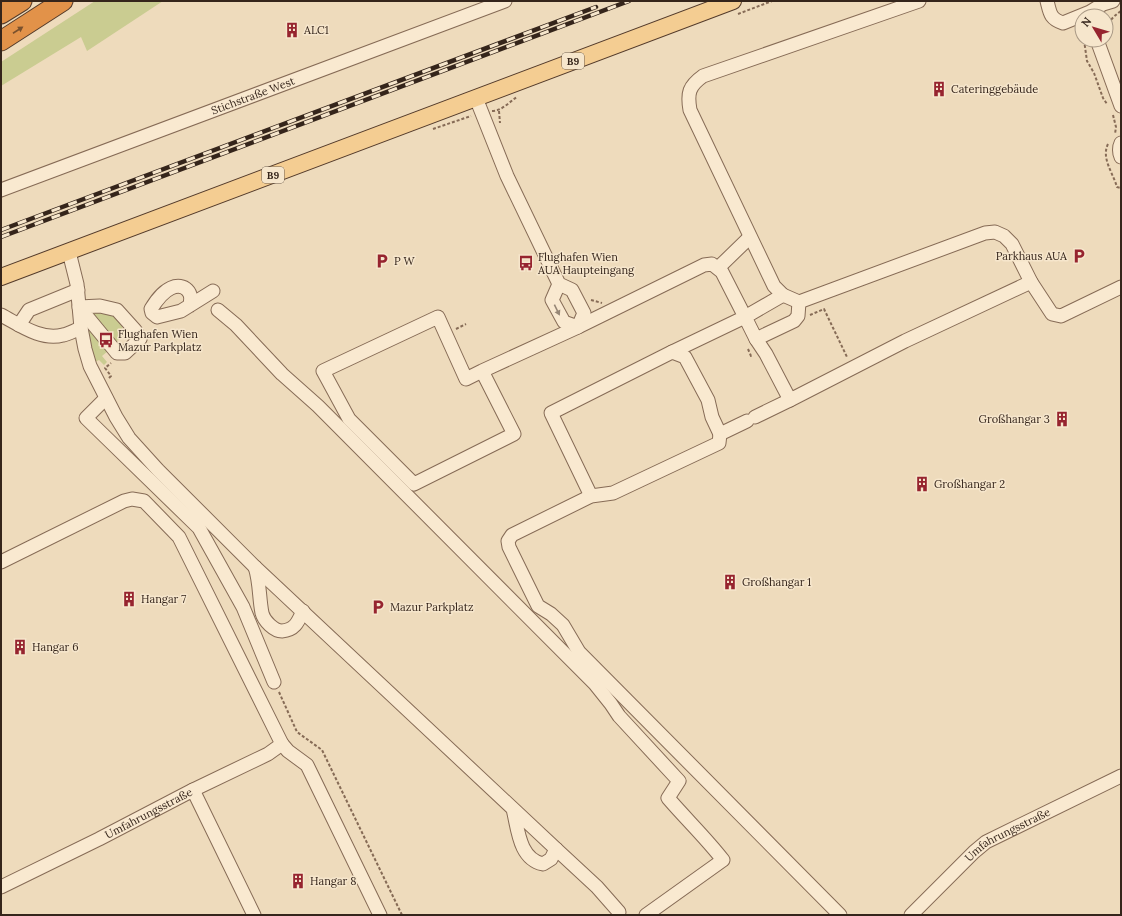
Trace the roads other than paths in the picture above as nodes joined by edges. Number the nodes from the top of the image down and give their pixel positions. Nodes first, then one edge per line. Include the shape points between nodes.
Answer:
1 (64, 1) edge
2 (504, 1) edge
3 (733, 1) edge
4 (919, 1) edge
5 (1047, 1) edge
6 (1113, 1) edge
7 (1094, 8) edge
8 (1074, 18) edge
9 (1, 41) edge
10 (1099, 48) edge
11 (476, 98) junction
12 (1114, 109) edge
13 (1121, 143) edge
14 (1121, 157) edge
15 (1, 190) edge
16 (750, 237) junction
17 (69, 252) junction
18 (718, 268) junction
19 (1, 277) edge
20 (1031, 282) junction
21 (559, 284) junction
22 (1121, 287) edge
23 (78, 290) junction
24 (213, 290) dead end
25 (783, 295) junction
26 (799, 302) junction
27 (189, 306) dead end
28 (79, 307) junction
29 (218, 310) dead end
30 (1, 315) edge
31 (745, 317) junction
32 (19, 325) junction
33 (578, 327) junction
34 (81, 328) junction
35 (756, 339) junction
36 (672, 352) junction
37 (482, 371) junction
38 (106, 398) junction
39 (790, 400) junction
40 (720, 434) junction
41 (591, 496) junction
42 (1, 562) edge
43 (256, 567) junction
44 (303, 611) junction
45 (274, 682) road end
46 (282, 744) junction
47 (1121, 776) edge
48 (193, 790) junction
49 (513, 808) junction
50 (556, 848) junction
51 (1, 887) edge
52 (619, 912) dead end
53 (254, 915) edge
54 (380, 915) edge
55 (646, 915) edge
56 (840, 915) edge
57 (911, 915) edge

9 -> 1 highway
2 - 15 street, Stichstraße West
3 - 11 main road, B9
4 - 16 street via 703,76 691,88 688,97 690,110
5 - 8 street via 1051,15 1056,21 1063,23
6 - 7 street
10 - 12 street
11 - 17 main road, B9
11 - 21 street via 507,176
13 - 14 street
16 - 18 street
16 - 25 street via 774,286
17 - 19 main road, B9
17 - 23 street
18 - 31 street
18 - 33 street via 712,264 704,265
20 - 22 street via 1052,314 1061,316
20 - 26 street via 1012,244 995,232 985,233
20 - 39 street via 905,341
21 - 33 street via 572,290 584,313
21 -> 33 street via 552,300 564,322
23 - 28 street
23 - 32 street via 29,310
24 - 27 street
25 - 26 street
25 - 31 street
26 - 35 street via 798,316 794,321
28 - 28 street via 117,353 125,353 140,339 136,330 117,310 100,306
28 - 34 street
29 - 55 street via 318,406 580,670 679,781 668,798 723,860
30 - 32 street
31 - 35 street
31 - 36 street
32 - 34 street via 47,336 63,335
33 - 37 street
34 - 38 street via 90,366
35 - 39 street
36 - 40 street via 685,357 708,400
36 - 41 street via 551,413
37 - 37 street via 514,434 414,484 349,419 323,371 438,317 466,379
38 - 43 street via 138,449
38 - 45 street via 86,418 199,528 243,607
39 - 40 street
40 - 41 street via 719,443 705,450 613,493
41 - 56 street via 512,535 508,541 538,606 562,625 592,667 733,801 781,849
42 - 46 street via 124,501 132,499 144,502 183,544
43 - 44 street
43 - 44 street via 262,615 269,624 278,631 288,630 297,624
44 - 49 street
46 - 48 street via 268,754
46 - 54 street via 307,765
47 - 57 street, Umfahrungsstraße via 986,842
48 - 51 street, Umfahrungsstraße via 99,840
48 - 53 street, Umfahrungsstraße
49 - 50 street
49 - 50 street via 521,843 530,859 543,864 551,859
50 - 52 street

